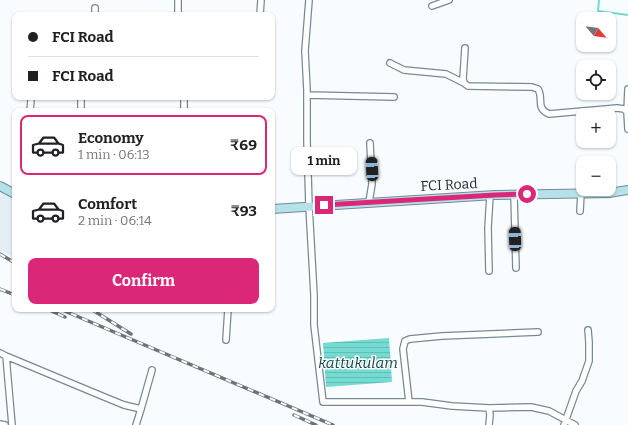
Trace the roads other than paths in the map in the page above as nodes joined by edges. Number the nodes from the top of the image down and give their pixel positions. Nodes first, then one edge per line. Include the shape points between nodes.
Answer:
1 (178, 0) edge
2 (261, 0) edge
3 (309, 0) edge
4 (449, 0) edge
5 (432, 6) dead end
6 (95, 8) dead end
7 (95, 12) edge
8 (178, 12) edge
9 (260, 12) edge
10 (465, 48) dead end
11 (390, 63) dead end
12 (464, 83) junction
13 (628, 89) edge
14 (307, 95) junction
15 (394, 97) dead end
16 (31, 100) dead end
17 (30, 108) edge
18 (627, 112) junction
19 (628, 129) edge
20 (370, 143) dead end
21 (0, 186) edge
22 (628, 190) edge
23 (12, 192) edge
24 (616, 192) edge
25 (576, 193) edge
26 (490, 195) junction
27 (514, 195) junction
28 (581, 196) edge
29 (369, 202) junction
30 (309, 206) junction
31 (275, 208) edge
32 (580, 211) dead end
33 (516, 268) dead end
34 (488, 271) dead end
35 (228, 312) edge
36 (588, 330) dead end
37 (538, 332) dead end
38 (226, 340) dead end
39 (0, 354) edge
40 (6, 356) junction
41 (152, 370) dead end
42 (409, 402) junction
43 (489, 408) junction
44 (141, 409) junction
45 (565, 422) edge
46 (0, 424) edge
47 (5, 425) edge
48 (12, 425) edge
49 (136, 425) edge
50 (489, 425) edge
51 (575, 425) edge

1 - 8 street
2 - 9 street
3 - 14 street via 305,51
4 - 5 street
6 - 7 street
10 - 12 street
11 - 12 street via 404,70 446,74
12 - 18 street via 468,86 538,88 541,106 549,114 617,108
13 - 18 street
14 - 15 street
14 - 30 street
16 - 17 street
18 - 19 street
20 - 29 street via 372,184
21 - 23 street
22 - 24 street, FCI Road
25 - 27 street, FCI Road
26 - 27 street, FCI Road
26 - 29 street, FCI Road
26 - 34 street
27 - 33 street
28 - 32 street
29 - 30 street, FCI Road
30 - 31 street, FCI Road
30 - 42 street via 314,325 323,402
35 - 38 street
36 - 45 street via 589,361
37 - 42 street via 442,336 405,341 403,349
39 - 40 street
40 - 44 street via 124,405
40 - 48 street
41 - 44 street
42 - 43 street
43 - 45 street via 531,407 550,411
43 - 50 street
44 - 49 street
45 - 51 street
46 - 47 street

